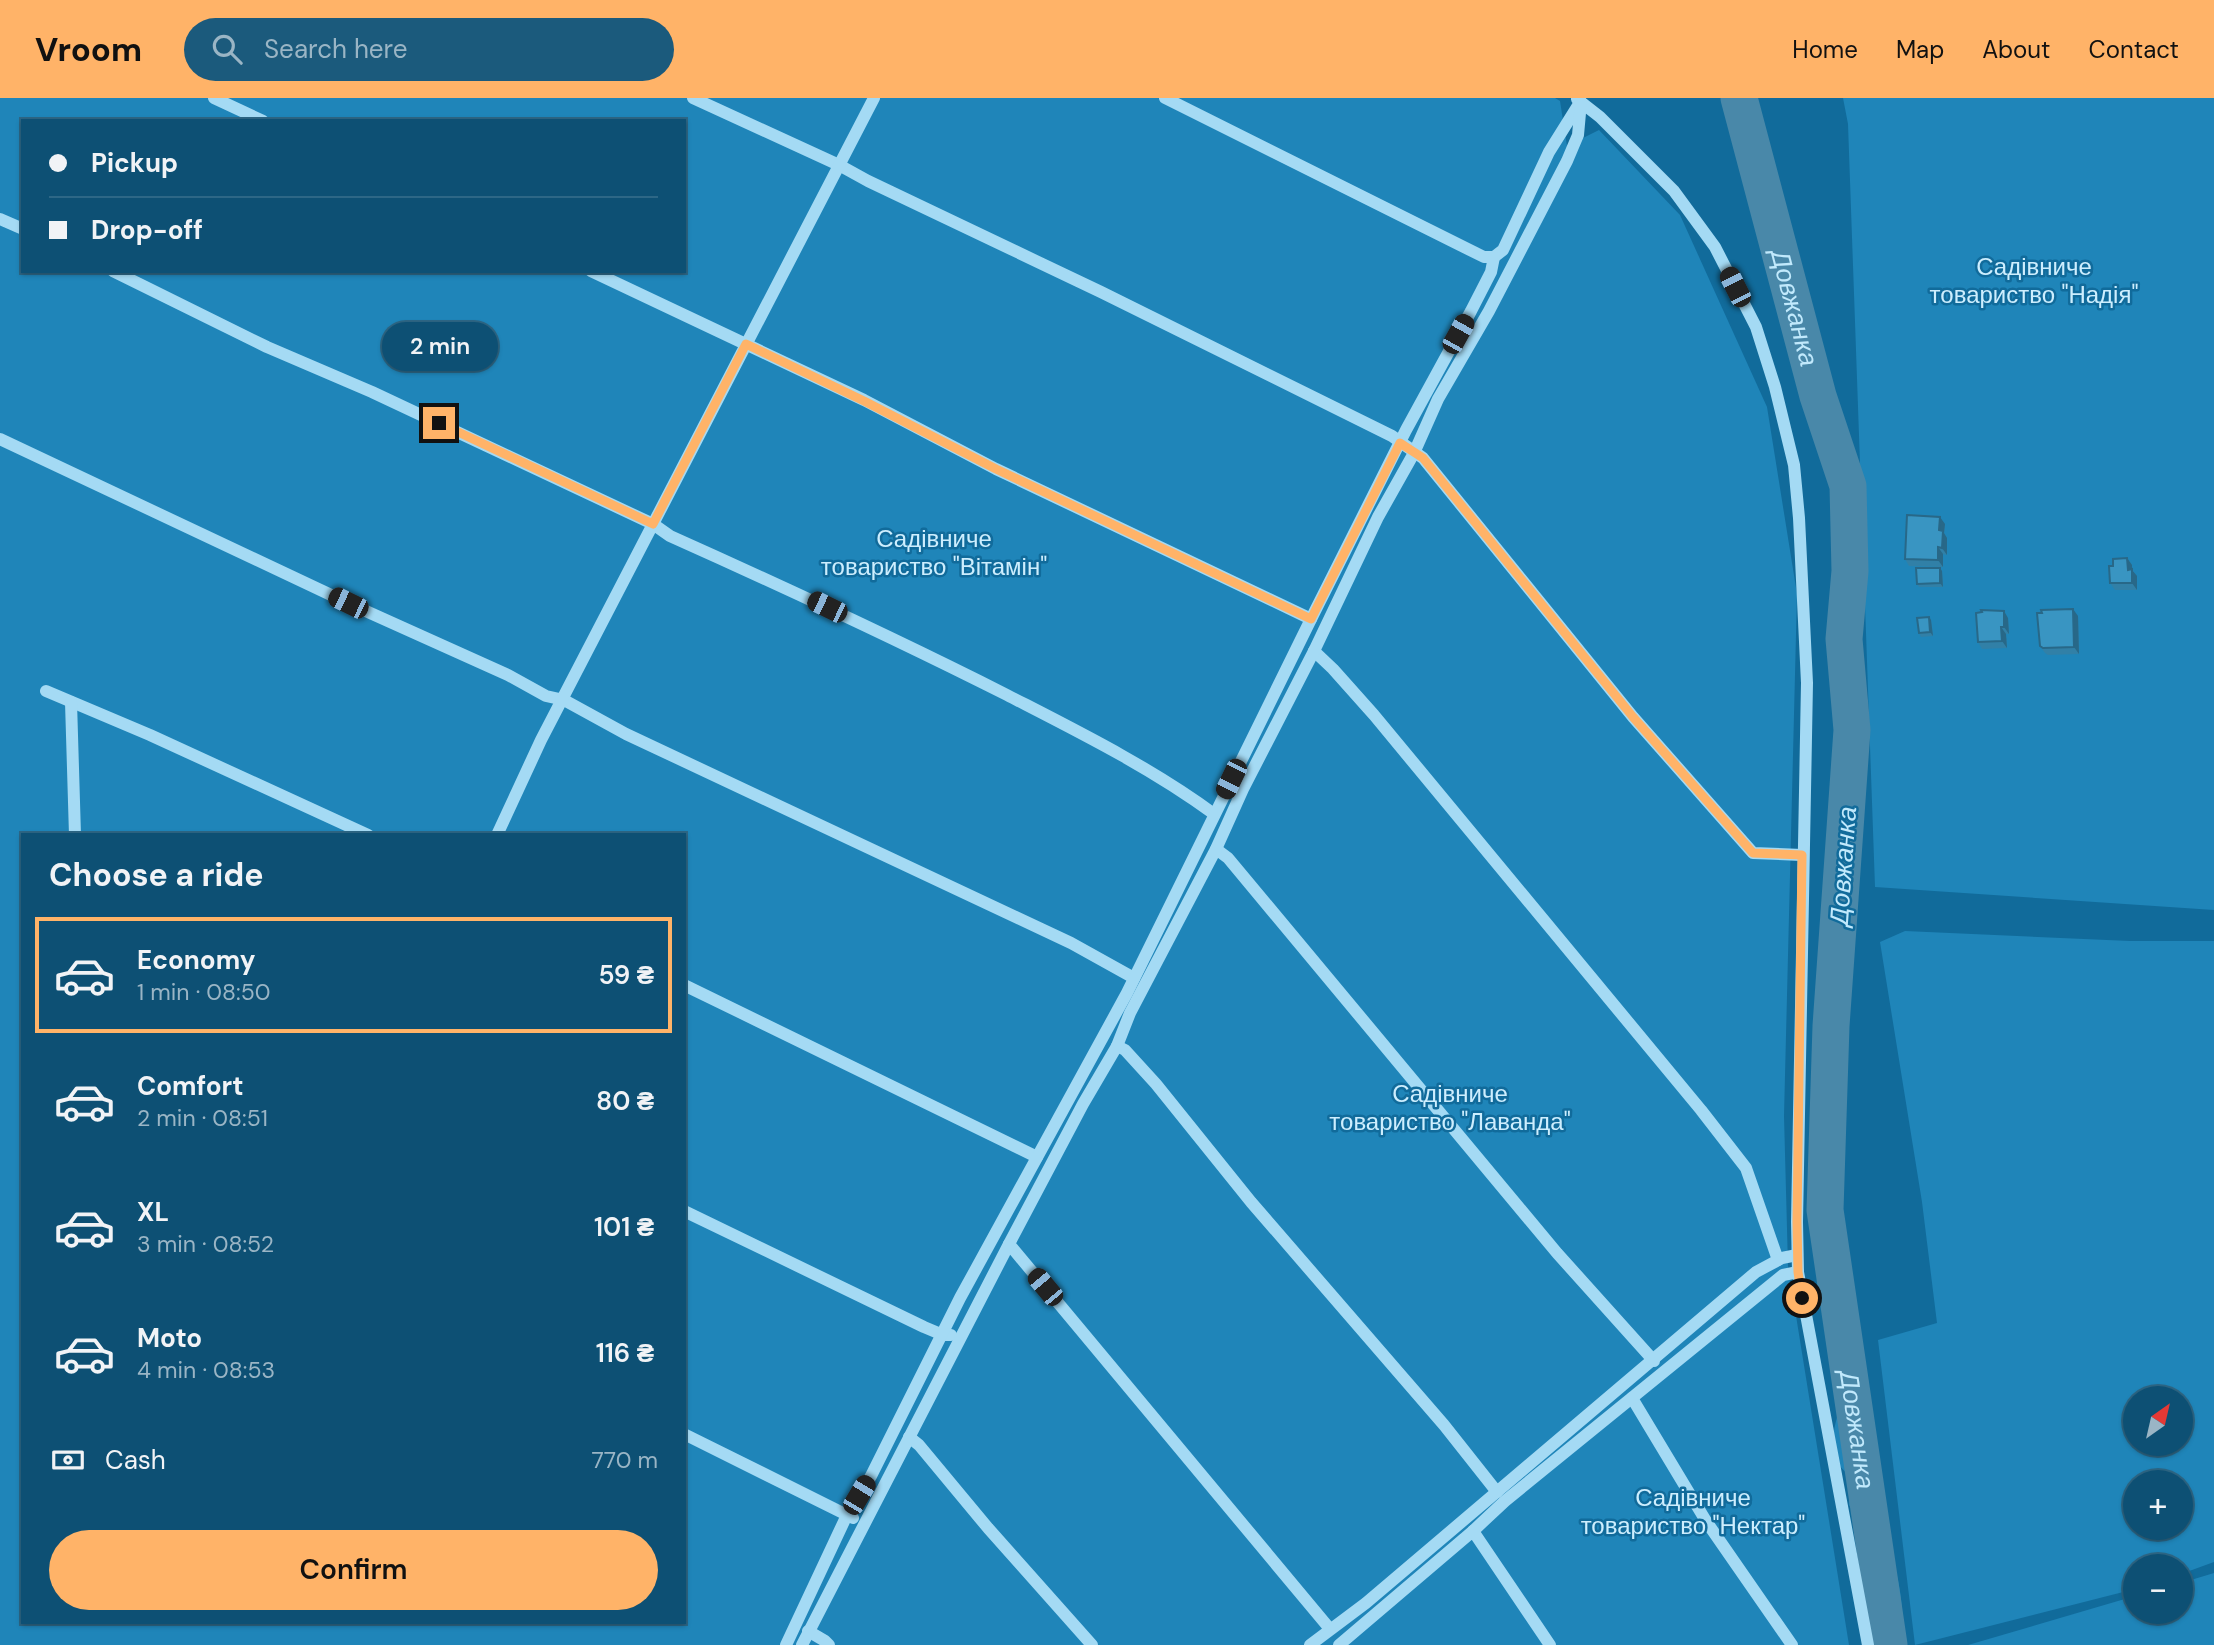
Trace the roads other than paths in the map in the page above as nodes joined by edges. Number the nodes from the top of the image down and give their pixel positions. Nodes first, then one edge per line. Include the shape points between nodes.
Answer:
1 (214, 98) edge
2 (693, 98) edge
3 (874, 98) edge
4 (1165, 98) edge
5 (1578, 100) edge
6 (259, 119) edge
7 (839, 165) junction
8 (0, 219) edge
9 (21, 228) edge
10 (1494, 257) junction
11 (117, 273) edge
12 (595, 273) edge
13 (746, 344) junction
14 (0, 439) edge
15 (1400, 443) junction
16 (1413, 453) junction
17 (653, 524) junction
18 (1311, 619) junction
19 (1314, 651) junction
20 (46, 691) dead end
21 (563, 699) junction
22 (71, 702) junction
23 (1214, 814) junction
24 (75, 833) edge
25 (364, 833) edge
26 (498, 833) edge
27 (1216, 849) junction
28 (1802, 855) junction
29 (1134, 978) junction
30 (686, 986) edge
31 (1117, 1046) junction
32 (1037, 1157) junction
33 (686, 1212) edge
34 (1009, 1244) junction
35 (1797, 1255) junction
36 (1778, 1260) junction
37 (1798, 1272) junction
38 (943, 1335) junction
39 (962, 1336) junction
40 (1654, 1361) junction
41 (1632, 1398) junction
42 (686, 1435) edge
43 (909, 1437) junction
44 (1497, 1492) junction
45 (847, 1515) junction
46 (863, 1524) junction
47 (1473, 1531) junction
48 (1330, 1629) junction
49 (808, 1631) junction
50 (786, 1645) edge
51 (802, 1645) edge
52 (829, 1645) edge
53 (1092, 1645) edge
54 (1310, 1645) edge
55 (1339, 1645) edge
56 (1550, 1645) edge
57 (1792, 1645) edge
58 (1868, 1645) edge

1 - 6 street
2 - 7 street
3 - 7 street
4 - 10 street via 1484,257
5 - 10 street via 1503,250
5 - 16 street via 1578,135 1567,161
5 - 28 street via 1674,191 1716,247 1756,327 1775,387 1794,464 1799,518 1807,683
7 - 13 street
7 - 15 street
8 - 9 street
10 - 15 street via 1491,272
11 - 17 street
12 - 13 street
13 - 17 street
13 - 18 street
14 - 21 street via 546,696
15 - 16 street
15 - 18 street
16 - 19 street
16 - 28 street via 1423,458 1633,717 1753,853
17 - 21 street
17 - 23 street via 1087,736
18 - 23 street
19 - 27 street
19 - 36 street via 1374,715 1746,1168
20 - 22 street
21 - 26 street
21 - 29 street via 626,734 1071,943
22 - 24 street
22 - 25 street
23 - 29 street
27 - 31 street
27 - 40 street via 1557,1253
28 - 35 street
29 - 32 street
30 - 32 street
31 - 34 street
31 - 44 street via 1156,1084
32 - 38 street
33 - 38 street
34 - 39 street
34 - 48 street
35 - 36 street
35 - 37 street
36 - 40 street via 1756,1272
37 - 41 street via 1783,1275
37 - 58 street
38 - 39 street
38 - 45 street
39 - 43 street
40 - 44 street
41 - 47 street
41 - 57 street via 1706,1521
42 - 45 street
43 - 46 street
43 - 53 street
44 - 48 street
45 - 46 street
45 - 50 street
46 - 49 street
47 - 55 street
47 - 56 street
48 - 54 street
49 - 51 street
49 - 52 street

